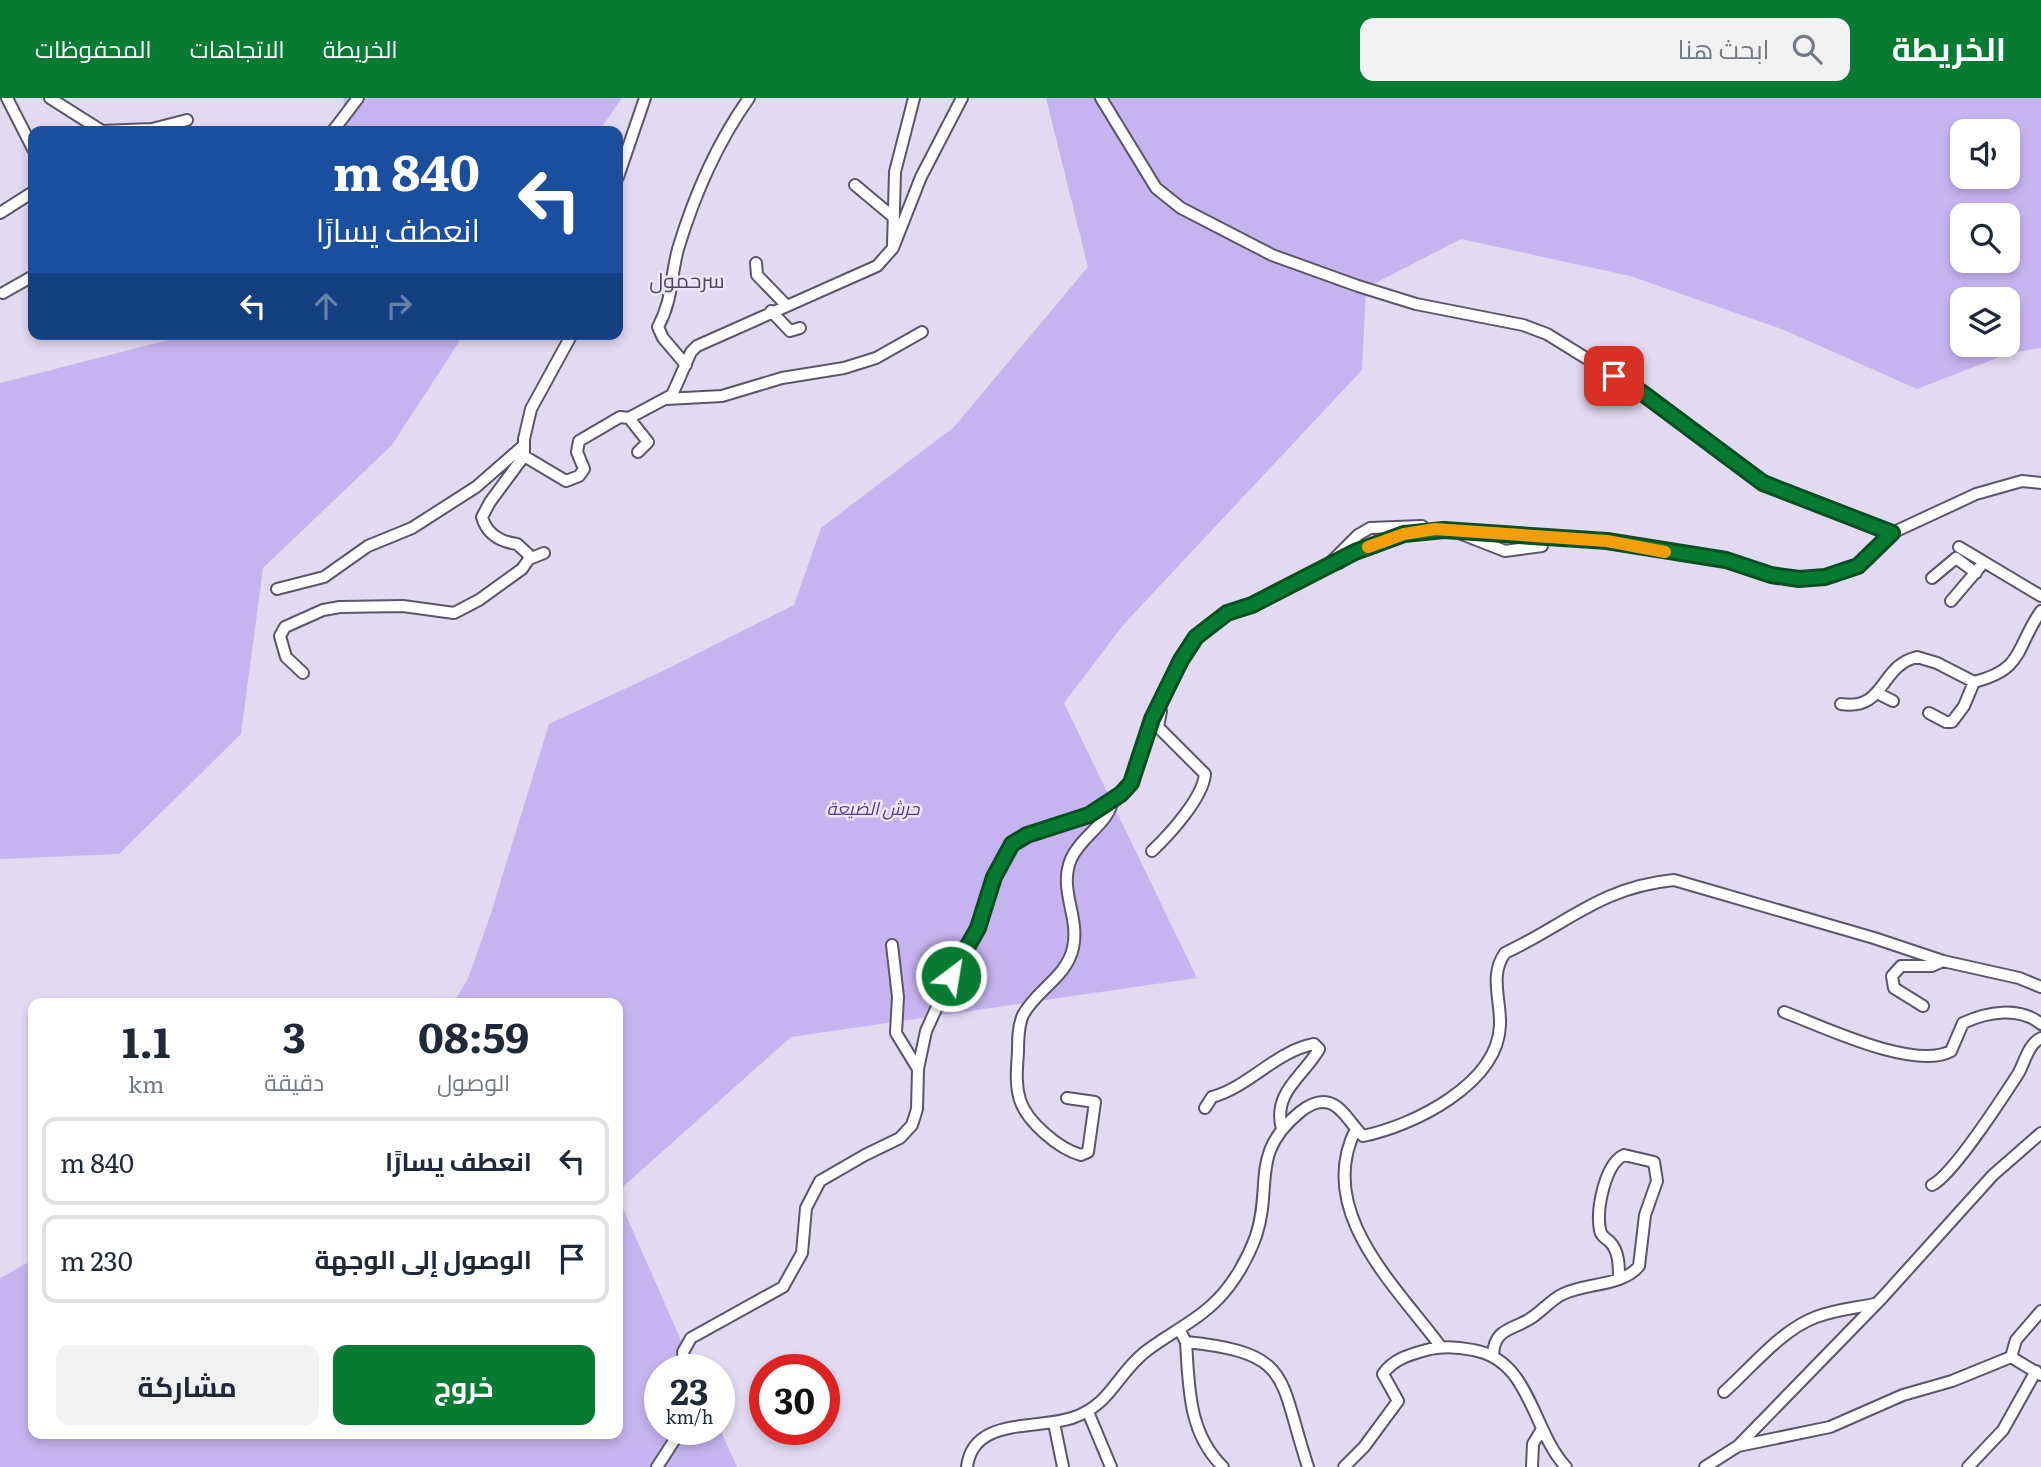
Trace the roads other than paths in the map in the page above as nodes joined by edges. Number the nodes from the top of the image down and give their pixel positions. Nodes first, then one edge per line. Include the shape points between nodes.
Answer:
1 (7, 98) edge
2 (50, 98) edge
3 (358, 98) edge
4 (645, 98) edge
5 (749, 98) edge
6 (914, 98) edge
7 (962, 98) edge
8 (1101, 98) edge
9 (187, 120) dead end
10 (93, 126) edge
11 (164, 126) edge
12 (337, 126) edge
13 (28, 139) edge
14 (623, 162) edge
15 (855, 186) dead end
16 (28, 195) edge
17 (0, 213) edge
18 (892, 216) junction
19 (893, 248) junction
20 (756, 263) dead end
21 (28, 279) edge
22 (3, 293) dead end
23 (786, 305) junction
24 (771, 311) junction
25 (800, 328) dead end
26 (922, 332) dead end
27 (569, 340) edge
28 (685, 365) junction
29 (666, 399) junction
30 (629, 418) junction
31 (524, 451) junction
32 (638, 452) dead end
33 (2041, 483) edge
34 (1435, 529) junction
35 (1453, 531) junction
36 (1892, 533) junction
37 (1542, 546) dead end
38 (1959, 547) dead end
39 (544, 553) dead end
40 (529, 559) junction
41 (1984, 563) junction
42 (1326, 568) junction
43 (1976, 573) junction
44 (1932, 578) dead end
45 (277, 589) dead end
46 (2041, 596) edge
47 (1951, 601) dead end
48 (2041, 611) edge
49 (303, 673) dead end
50 (1974, 682) junction
51 (1877, 693) junction
52 (1893, 701) dead end
53 (1841, 704) dead end
54 (1157, 707) junction
55 (1929, 713) dead end
56 (1113, 799) junction
57 (1152, 851) dead end
58 (892, 945) dead end
59 (1943, 961) junction
60 (2041, 987) edge
61 (1923, 1006) dead end
62 (1784, 1012) dead end
63 (2041, 1024) edge
64 (2041, 1038) edge
65 (918, 1069) junction
66 (1067, 1098) dead end
67 (1205, 1108) dead end
68 (1282, 1129) junction
69 (1356, 1129) junction
70 (2041, 1133) edge
71 (1931, 1185) dead end
72 (1619, 1279) junction
73 (1874, 1304) junction
74 (2041, 1311) edge
75 (1179, 1329) junction
76 (1186, 1342) junction
77 (1441, 1346) junction
78 (683, 1354) edge
79 (1493, 1355) junction
80 (2011, 1357) junction
81 (2039, 1373) edge
82 (1724, 1392) dead end
83 (1088, 1412) junction
84 (1054, 1423) junction
85 (1542, 1429) junction
86 (671, 1445) edge
87 (1738, 1447) junction
88 (657, 1467) edge
89 (967, 1467) edge
90 (1063, 1467) edge
91 (1111, 1467) edge
92 (1223, 1467) edge
93 (1308, 1467) edge
94 (1344, 1467) edge
95 (1532, 1467) edge
96 (1566, 1467) edge
97 (1704, 1467) edge
98 (1968, 1467) edge

1 - 13 street
2 - 10 street
3 - 12 street
4 - 14 street
5 - 28 street via 722,143 690,215 673,271 671,302 659,327
6 - 18 street via 895,172
7 - 19 street via 921,177
8 - 36 street via 1156,188 1181,208 1272,255 1358,286 1547,334 1641,392 1763,483
9 - 11 street
15 - 18 street
16 - 17 street
18 - 19 street
19 - 23 street via 860,276
20 - 23 street via 757,275
21 - 22 street
23 - 24 street
24 - 25 street via 790,331
24 - 28 street via 709,338 691,352
26 - 29 street via 876,358 844,368 782,377 722,396
27 - 31 street via 531,409
28 - 29 street
29 - 30 street
30 - 31 street via 620,417 579,441 577,453 584,469 566,481
30 - 32 street via 648,442
31 - 40 street via 489,502 483,521 506,544 517,544
31 - 45 street via 411,528 368,546 324,577
33 - 36 street via 2022,481 1976,494
34 - 35 street
34 - 42 street via 1383,541
34 - 42 street via 1418,525 1370,528
35 - 36 street via 1607,541 1726,560 1799,579 1825,577 1858,566
35 - 37 street via 1505,551
38 - 41 street
39 - 40 street
40 - 49 street via 480,600 454,613 402,606 340,607 285,626 280,636 286,657
41 - 43 street
41 - 46 street
42 - 54 street via 1217,619 1187,650
43 - 44 street via 1956,558
43 - 47 street
48 - 50 street via 2013,664 2001,674
50 - 51 street via 1917,657 1895,668
50 - 55 street via 1952,722
51 - 52 street
51 - 53 street via 1856,707
54 - 56 street via 1131,783
54 - 57 street via 1161,712 1158,727 1205,774 1191,806
56 - 65 street via 1089,815 1017,839 1007,850 978,928 926,1031
56 - 66 street via 1111,810 1075,852 1066,875 1074,927 1067,964 1026,1012 1019,1034 1020,1102 1051,1138 1081,1155 1088,1152 1095,1102
58 - 65 street via 898,997 896,1033
59 - 60 street
59 - 61 street via 1932,966 1901,966 1892,976 1894,988
59 - 69 street via 1674,880 1648,883 1604,896 1505,953 1495,975 1499,1039 1484,1069 1446,1099 1398,1126 1363,1136
62 - 63 street via 1905,1054 1948,1053 1963,1023 1984,1015 2023,1012
64 - 71 street via 2033,1043 1954,1166
65 - 78 street via 912,1125 900,1138 820,1181 806,1208 802,1253 783,1287 691,1338
67 - 68 street via 1212,1097 1314,1044 1319,1049 1313,1059 1285,1092
68 - 69 street via 1306,1107 1325,1102 1336,1106
68 - 75 street via 1265,1163 1260,1217 1250,1250 1219,1298
69 - 77 street via 1346,1152 1344,1178 1353,1221 1374,1257
70 - 73 street via 1993,1175
72 - 72 street via 1639,1266 1645,1215 1658,1172 1654,1162 1624,1155 1615,1159 1606,1178 1599,1221 1600,1234 1616,1252
72 - 79 street via 1557,1297 1533,1317 1500,1333
73 - 82 street via 1806,1322
73 - 87 street
74 - 80 street via 2016,1340
75 - 76 street
75 - 83 street via 1142,1355 1110,1395
76 - 92 street via 1195,1421 1208,1450
76 - 93 street via 1248,1352 1265,1362 1291,1406
77 - 79 street
77 - 94 street via 1388,1367 1383,1374 1398,1401
79 - 85 street via 1519,1378
80 - 81 street
80 - 87 street via 1829,1427
81 - 98 street via 2003,1430
83 - 84 street
83 - 91 street
84 - 89 street via 984,1435 971,1449
84 - 90 street
85 - 95 street via 1533,1444
85 - 96 street
86 - 88 street
87 - 97 street

